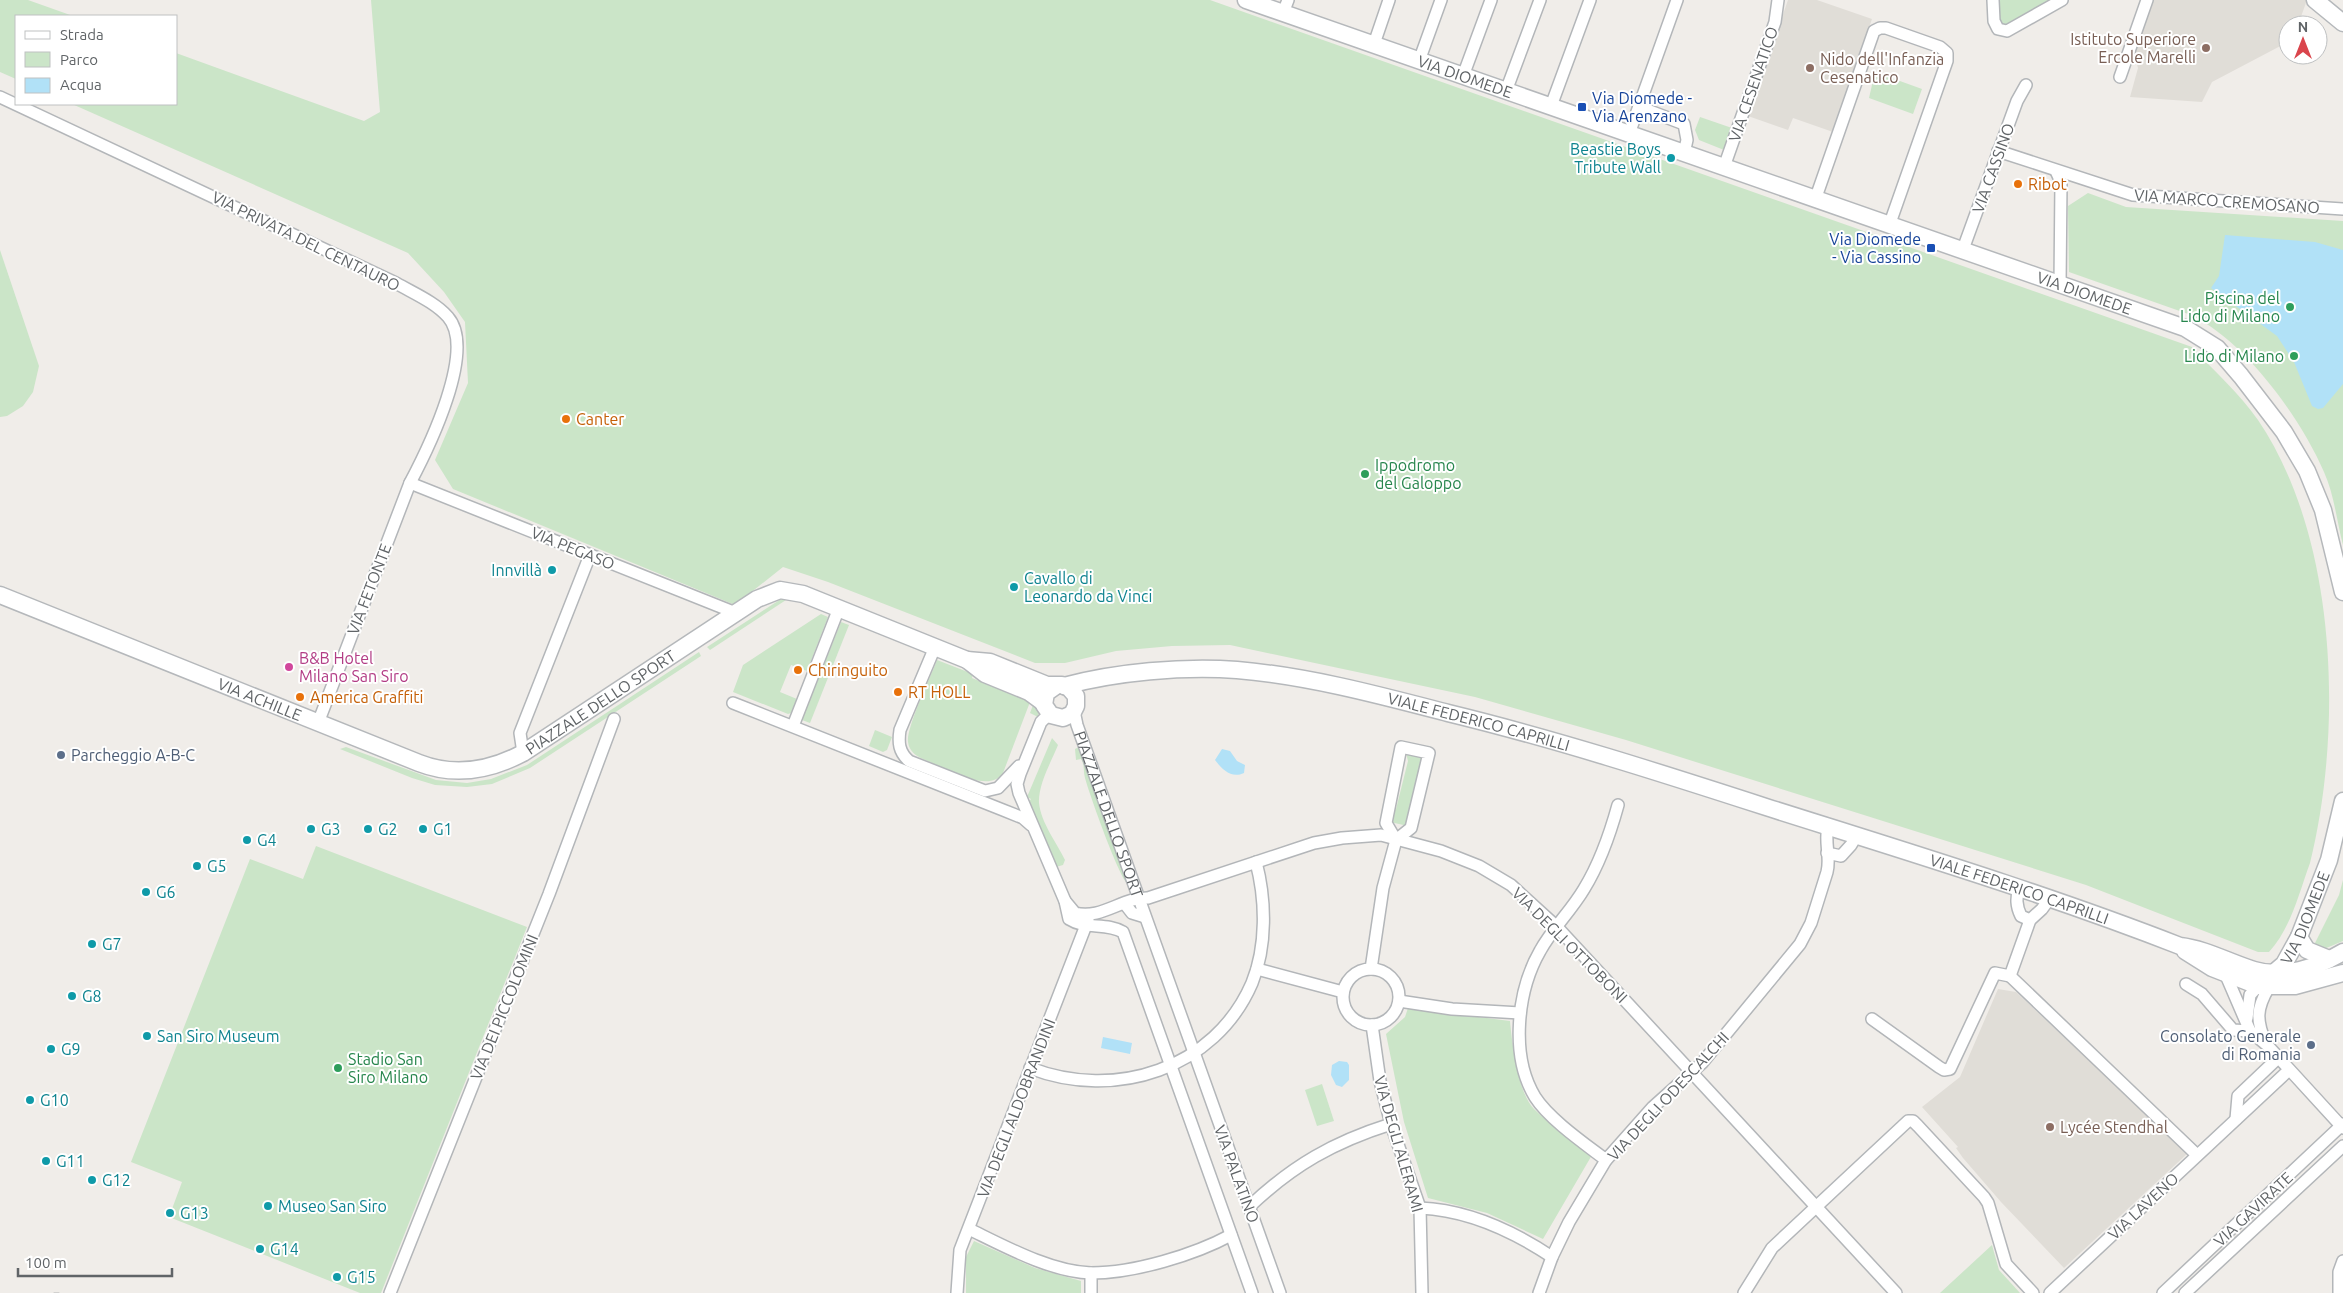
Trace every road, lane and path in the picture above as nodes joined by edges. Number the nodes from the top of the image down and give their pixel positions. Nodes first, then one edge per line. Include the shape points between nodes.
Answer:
1 (1246, 0) edge
2 (1389, 0) edge
3 (1441, 0) edge
4 (1491, 0) edge
5 (1540, 0) edge
6 (1590, 0) edge
7 (1676, 0) edge
8 (1778, 0) edge
9 (1994, 0) edge
10 (2062, 0) edge
11 (2148, 0) edge
12 (2315, 0) edge
13 (1286, 7) edge
14 (2343, 23) edge
15 (1374, 44) junction
16 (1419, 61) junction
17 (1463, 76) junction
18 (2120, 77) dead end
19 (2026, 86) dead end
20 (1506, 91) junction
21 (0, 97) edge
22 (15, 104) edge
23 (17, 105) edge
24 (1551, 106) junction
25 (1639, 107) junction
26 (1628, 134) junction
27 (1684, 152) junction
28 (1998, 152) junction
29 (1724, 167) junction
30 (2056, 171) junction
31 (2091, 183) junction
32 (1814, 200) junction
33 (2060, 202) junction
34 (2343, 208) edge
35 (1889, 226) junction
36 (1962, 252) junction
37 (2060, 285) junction
38 (410, 483) junction
39 (590, 555) junction
40 (2343, 592) edge
41 (0, 595) edge
42 (839, 608) junction
43 (736, 614) junction
44 (935, 647) junction
45 (968, 660) junction
46 (1120, 676) junction
47 (1060, 686) junction
48 (733, 703) dead end
49 (1076, 706) junction
50 (1047, 709) junction
51 (614, 719) dead end
52 (318, 722) junction
53 (793, 726) junction
54 (523, 752) junction
55 (1026, 760) junction
56 (2343, 801) edge
57 (1618, 805) dead end
58 (1828, 826) junction
59 (1032, 827) junction
60 (1857, 835) junction
61 (1396, 840) junction
62 (1827, 853) junction
63 (1256, 862) junction
64 (2019, 887) junction
65 (1139, 898) junction
66 (2050, 898) junction
67 (1065, 902) junction
68 (1125, 904) junction
69 (1091, 914) junction
70 (1146, 917) junction
71 (2030, 920) junction
72 (1085, 926) junction
73 (1557, 927) junction
74 (2299, 937) junction
75 (2180, 946) junction
76 (2336, 955) edge
77 (1372, 968) junction
78 (1256, 969) junction
79 (2225, 973) junction
80 (2343, 973) edge
81 (2010, 976) junction
82 (2267, 982) junction
83 (2186, 984) dead end
84 (1342, 992) junction
85 (1399, 1001) junction
86 (1520, 1013) junction
87 (1872, 1019) dead end
88 (1372, 1025) junction
89 (2249, 1027) junction
90 (2266, 1046) junction
91 (1195, 1054) junction
92 (2278, 1058) junction
93 (1171, 1066) junction
94 (1030, 1068) junction
95 (2289, 1070) junction
96 (1692, 1072) junction
97 (2236, 1119) junction
98 (1391, 1124) junction
99 (2342, 1126) edge
100 (2343, 1146) edge
101 (2313, 1152) junction
102 (2197, 1155) junction
103 (1606, 1160) junction
104 (2322, 1164) junction
105 (1249, 1207) junction
106 (1817, 1207) junction
107 (1420, 1208) junction
108 (969, 1229) junction
109 (1231, 1235) junction
110 (1552, 1256) junction
111 (2343, 1261) edge
112 (1091, 1273) junction
113 (392, 1290) edge
114 (957, 1293) edge
115 (1091, 1293) edge
116 (1252, 1293) edge
117 (1280, 1293) edge
118 (1422, 1293) edge
119 (1539, 1293) edge
120 (1744, 1293) edge
121 (1896, 1293) edge
122 (2033, 1293) edge
123 (2050, 1293) edge
124 (2162, 1293) edge
125 (2185, 1293) edge
126 (2338, 1293) edge

1 - 13 street, VIA DIOMEDE
2 - 15 street
3 - 16 street
4 - 17 street
5 - 20 street
6 - 24 street
7 - 25 street
8 - 29 street, VIA CESENATICO via 1775,22
9 - 10 street via 1994,21 2002,31 2011,30
11 - 18 street
12 - 14 street
13 - 15 street, VIA DIOMEDE
15 - 16 street, VIA DIOMEDE
16 - 17 street, VIA DIOMEDE
17 - 20 street, VIA DIOMEDE
19 - 28 street, VIA CASSINO
20 - 24 street, VIA DIOMEDE
21 - 22 street, VIA PRIVATA DEL CENTAURO
23 - 38 street, VIA PRIVATA DEL CENTAURO via 396,283 448,317 457,339 456,365 425,454
24 - 26 street, VIA DIOMEDE
25 - 26 street
25 - 27 street via 1684,124 1687,140
26 - 27 street, VIA DIOMEDE
27 - 29 street, VIA DIOMEDE
28 - 30 street, VIA MARCO CREMOSANO
28 - 36 street, VIA CASSINO
29 - 32 street, VIA DIOMEDE
30 - 31 street, VIA MARCO CREMOSANO
30 - 33 street via 2061,182
31 - 33 street via 2070,188
31 - 34 street, VIA MARCO CREMOSANO via 2133,195
32 - 35 street, VIA DIOMEDE
32 - 35 street via 1872,34 1876,29 1886,28 1945,50 1947,61
33 - 37 street
35 - 36 street, VIA DIOMEDE
36 - 37 street, VIA DIOMEDE
37 - 40 street, VIA DIOMEDE via 2185,328 2217,348 2284,432 2307,471 2323,510
38 - 39 street, VIA PEGASO
38 - 52 street, VIA FETONTE
39 - 43 street, VIA PEGASO
39 - 54 street, PIAZZALE DELLO SPORT via 520,734
41 - 52 street, VIA ACHILLE
42 - 43 street, PIAZZALE DELLO SPORT via 798,592 780,590 768,593
42 - 44 street, PIAZZALE DELLO SPORT
42 - 53 street
43 - 54 street, PIAZZALE DELLO SPORT
44 - 45 street, PIAZZALE DELLO SPORT
44 - 55 street via 900,730 899,744 903,756 985,791 1005,783
45 - 47 street, PIAZZALE DELLO SPORT via 990,662 1047,685
45 - 50 street, PIAZZALE DELLO SPORT via 985,674 1029,692
46 - 47 street, VIALE FEDERICO CAPRILLI
46 - 49 street, VIALE FEDERICO CAPRILLI via 1100,683
46 - 58 street, VIALE FEDERICO CAPRILLI via 1232,670 1288,676 1463,716 1565,744
47 - 49 street, PIAZZALE DELLO SPORT via 1074,692
47 - 50 street via 1047,692
48 - 53 street
49 - 50 street, PIAZZALE DELLO SPORT via 1063,718
49 - 65 street, PIAZZALE DELLO SPORT via 1077,725
50 - 55 street
51 - 113 street, VIA DEI PICCOLOMINI via 549,894
52 - 54 street, VIA ACHILLE via 426,766 444,770 483,769
53 - 59 street via 1023,818
55 - 59 street via 1018,787
56 - 74 street, VIA DIOMEDE via 2329,860
57 - 73 street via 1599,861 1584,890
58 - 60 street, VIALE FEDERICO CAPRILLI
58 - 62 street via 1825,836
59 - 67 street
60 - 62 street via 1841,856
60 - 64 street, VIALE FEDERICO CAPRILLI
61 - 61 street via 1411,828 1429,753 1401,747 1386,823
61 - 63 street, VIA DEGLI OTTOBONI via 1381,835 1342,838 1314,843
61 - 73 street, VIA DEGLI OTTOBONI via 1441,851 1479,866 1511,885
61 - 77 street via 1382,888
62 - 96 street, VIA DEGLI ODESCALCHI via 1827,872 1811,923 1800,944
63 - 65 street, VIA DEGLI OTTOBONI via 1148,898
63 - 78 street via 1263,913
64 - 66 street, VIALE FEDERICO CAPRILLI
64 - 71 street via 2018,908 2021,916
65 - 68 street, PIAZZALE DELLO SPORT
65 - 70 street, VIA PALATINO
66 - 71 street
66 - 75 street, VIALE FEDERICO CAPRILLI
67 - 69 street via 1075,913
67 - 72 street via 1069,919
68 - 69 street, PIAZZALE DELLO SPORT
68 - 70 street via 1132,913
69 - 72 street
70 - 91 street, VIA PALATINO
71 - 81 street
72 - 93 street, VIA PALATINO via 1110,926 1123,932
72 - 94 street, VIA DEGLI ALDOBRANDINI
73 - 86 street via 1540,949 1530,970
73 - 96 street, VIA DEGLI OTTOBONI
74 - 76 street via 2307,950
74 - 82 street, VIA DIOMEDE via 2290,955
75 - 79 street, VIALE FEDERICO CAPRILLI via 2190,956
75 - 82 street, VIALE FEDERICO CAPRILLI via 2196,948 2254,970
76 - 82 street, VIALE FEDERICO CAPRILLI
77 - 84 street via 1352,975
77 - 85 street via 1393,980 1399,991
78 - 84 street
78 - 91 street via 1243,1001
79 - 82 street, VIALE FEDERICO CAPRILLI
79 - 89 street
80 - 82 street, VIALE FEDERICO CAPRILLI via 2295,986
81 - 87 street via 1994,974 1950,1069 1939,1067
81 - 102 street
82 - 89 street via 2250,995
82 - 90 street via 2258,1023
83 - 89 street via 2202,994 2233,1030
84 - 88 street via 1348,1014 1359,1023
85 - 86 street via 1452,1009
85 - 88 street via 1390,1018
86 - 103 street via 1520,1048 1535,1097 1577,1138
88 - 98 street, VIA DEGLI ALERAMI via 1380,1081
89 - 90 street
90 - 92 street
91 - 93 street
91 - 105 street, VIA PALATINO
92 - 95 street
92 - 97 street via 2238,1096
93 - 94 street via 1126,1079 1103,1081 1071,1079
93 - 109 street, VIA PALATINO
94 - 108 street, VIA DEGLI ALDOBRANDINI
95 - 97 street, VIA LAVENO
95 - 99 street
96 - 103 street, VIA DEGLI ODESCALCHI via 1653,1107
96 - 106 street, VIA DEGLI OTTOBONI
97 - 102 street, VIA LAVENO
98 - 105 street via 1317,1154 1285,1175
98 - 107 street, VIA DEGLI ALERAMI
99 - 101 street, VIA GAVIRATE
100 - 104 street, VIA GAVIRATE
101 - 104 street
101 - 124 street, VIA GAVIRATE
102 - 123 street, VIA LAVENO
103 - 110 street, VIA DEGLI ODESCALCHI
104 - 125 street, VIA GAVIRATE
105 - 117 street, VIA PALATINO
106 - 120 street via 1772,1248
106 - 121 street, VIA DEGLI OTTOBONI
106 - 122 street via 1908,1121 1913,1121 1984,1197 2006,1264
107 - 110 street via 1481,1220
107 - 118 street, VIA DEGLI ALERAMI
108 - 112 street via 1026,1256
108 - 114 street, VIA DEGLI ALDOBRANDINI via 958,1258
109 - 112 street via 1172,1258
109 - 116 street, VIA PALATINO
110 - 119 street, VIA DEGLI ODESCALCHI
111 - 126 street
112 - 115 street

